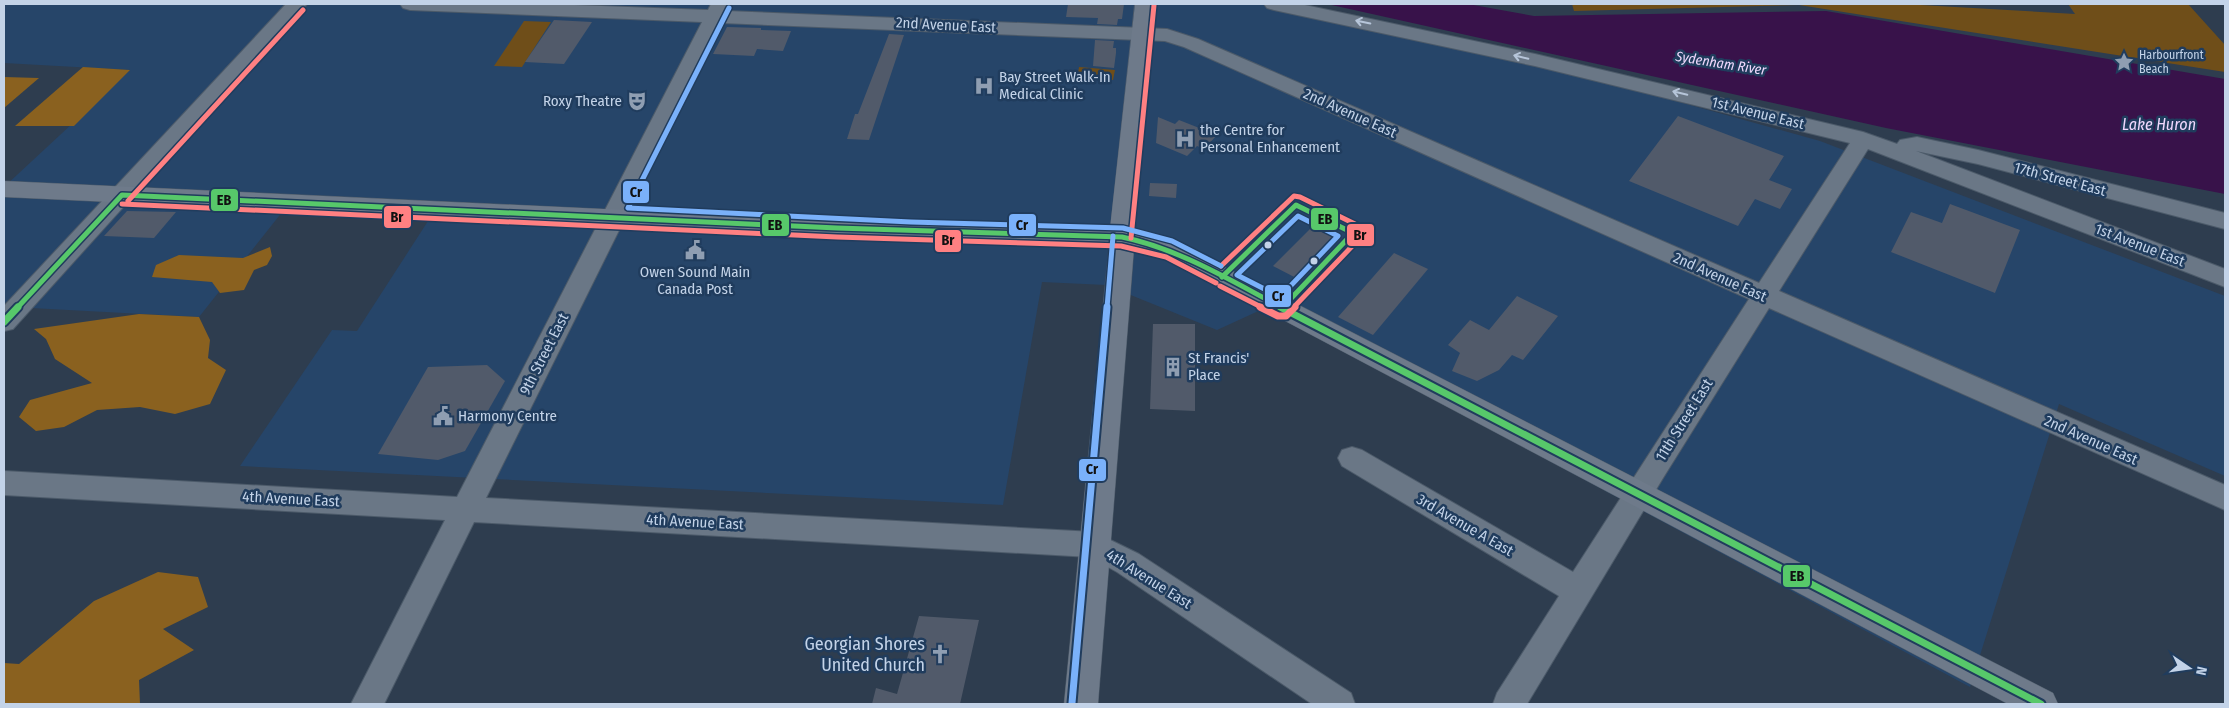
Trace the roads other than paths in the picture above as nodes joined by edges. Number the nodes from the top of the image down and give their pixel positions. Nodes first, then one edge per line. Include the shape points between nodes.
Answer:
1 (297, 4) edge
2 (410, 4) edge
3 (1145, 4) edge
4 (1274, 4) edge
5 (718, 9) edge
6 (1141, 34) junction
7 (1863, 139) junction
8 (1896, 151) junction
9 (4, 189) edge
10 (122, 195) junction
11 (614, 216) junction
12 (2225, 221) edge
13 (1122, 237) junction
14 (2225, 278) edge
15 (1762, 295) junction
16 (4, 322) edge
17 (1352, 458) dead end
18 (4, 483) edge
19 (1638, 493) junction
20 (2225, 498) edge
21 (466, 509) junction
22 (1094, 545) junction
23 (1578, 592) junction
24 (367, 704) edge
25 (1082, 704) edge
26 (1339, 704) edge
27 (1509, 704) edge
28 (2041, 704) edge

1 - 10 street
2 - 5 street, 2nd Avenue East
3 - 6 main road
7 -> 4 street, 1st Avenue East via 1544,62
5 - 6 street, 2nd Avenue East
5 - 11 street, 9th Street East
6 - 13 main road
6 - 15 street, 2nd Avenue East via 1167,35 1191,43
7 - 8 street, 1st Avenue East
7 - 15 street, 11th Street East
8 - 12 street, 17th Street East via 1906,145 1917,144
8 - 14 street, 1st Avenue East
9 - 10 main road
10 - 11 main road
10 - 16 street
11 - 13 main road
11 - 21 street, 9th Street East
13 - 19 main road via 1168,249
13 - 22 main road
15 - 19 street, 11th Street East
15 - 20 street, 2nd Avenue East
17 - 23 street, 3rd Avenue A East
18 - 21 street, 4th Avenue East
19 - 23 street, 11th Street East
19 - 28 main road
21 - 22 street, 4th Avenue East
21 - 24 street, 9th Street East
22 - 25 main road
22 - 26 street, 4th Avenue East via 1128,563
23 - 27 street, 11th Street East

